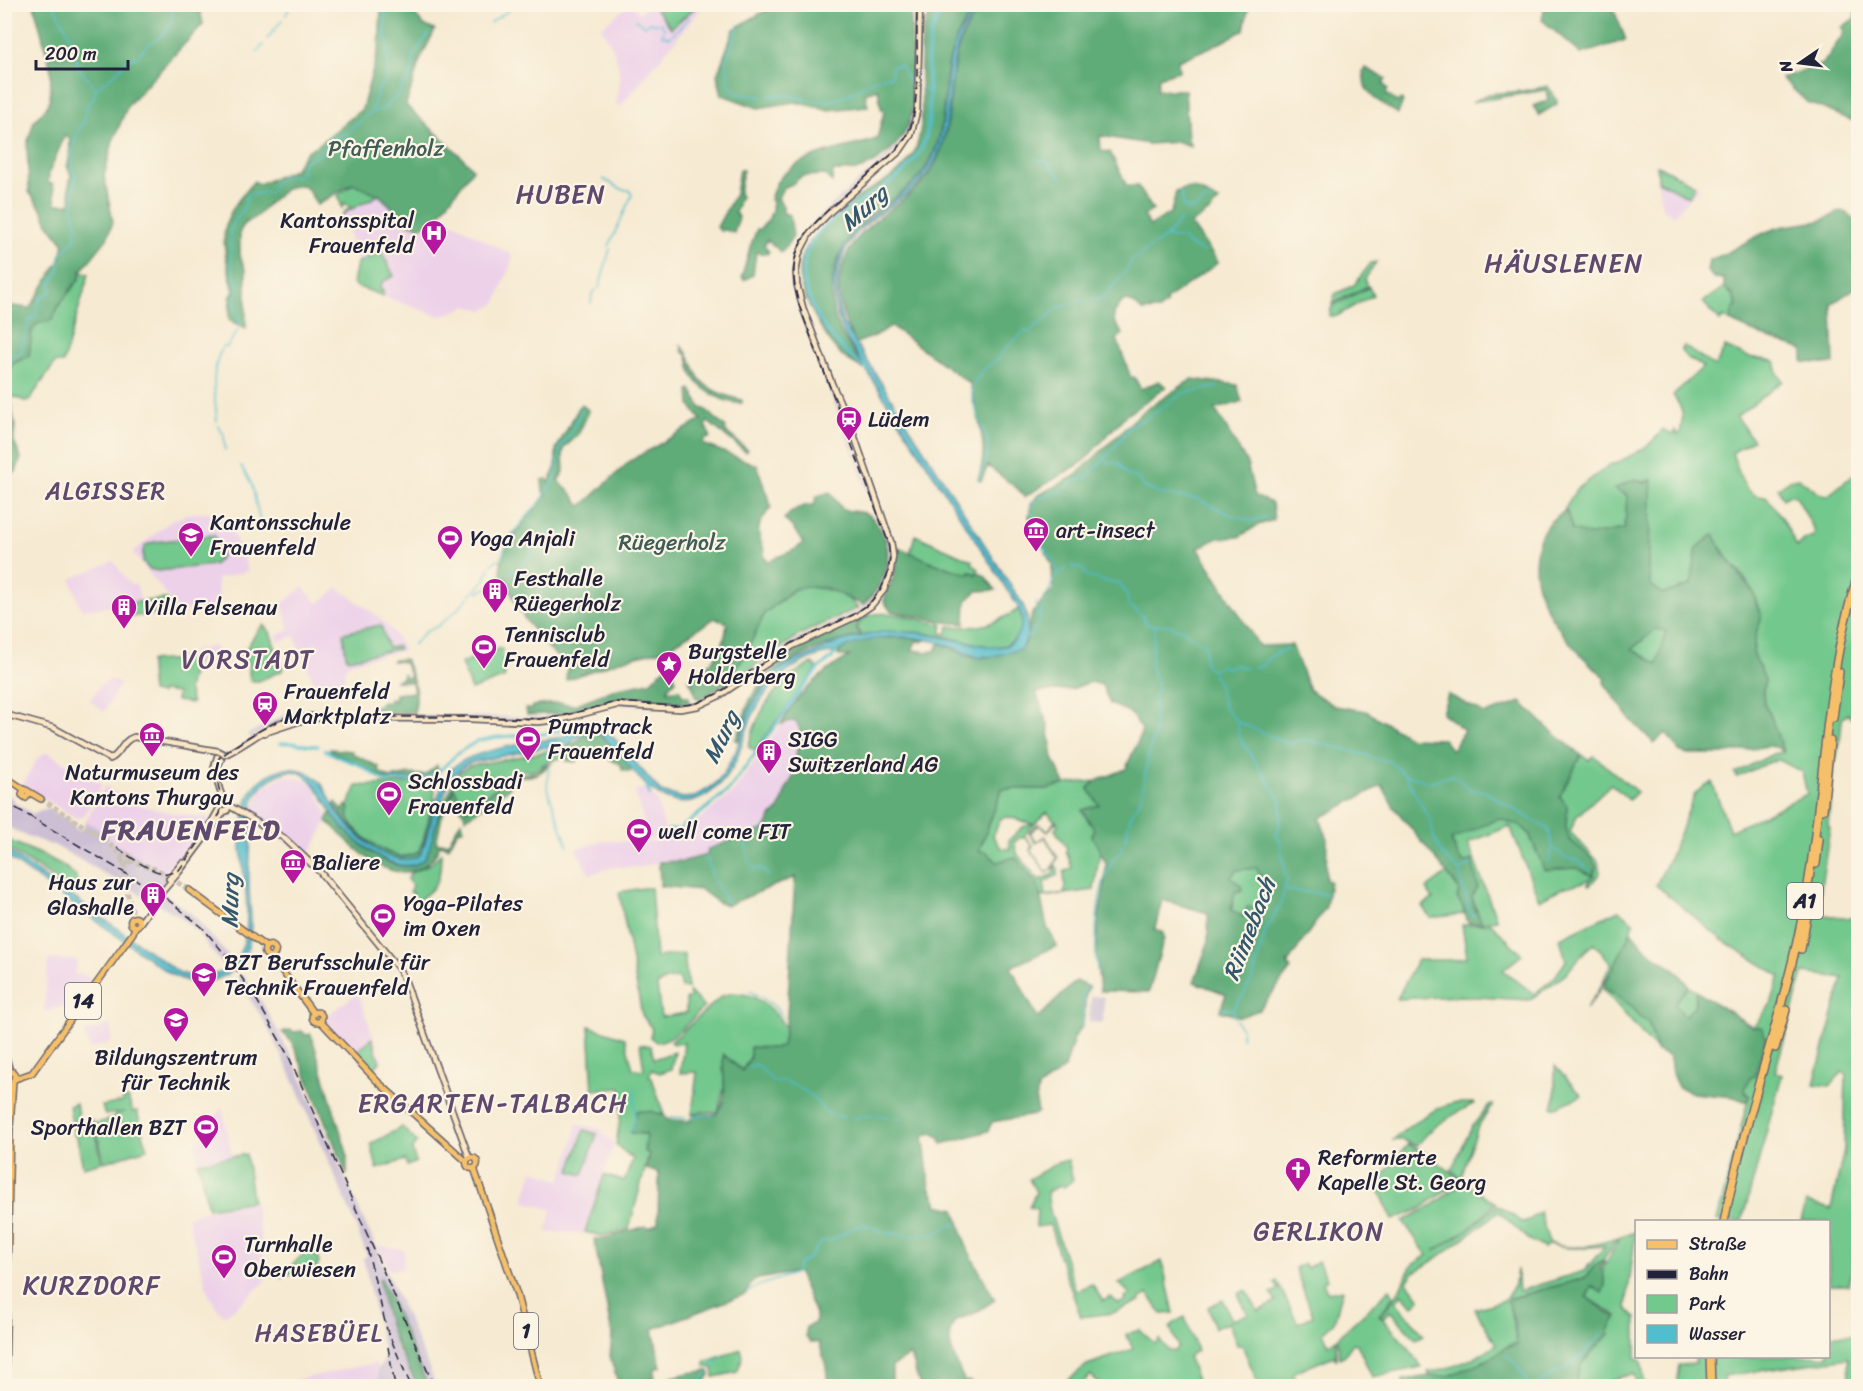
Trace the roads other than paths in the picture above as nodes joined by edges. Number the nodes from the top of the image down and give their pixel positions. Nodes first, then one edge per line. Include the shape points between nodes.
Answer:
1 (920, 4) edge
2 (1858, 575) edge
3 (1858, 590) edge
4 (4, 714) edge
5 (220, 756) junction
6 (4, 778) edge
7 (40, 800) tunnel mouth
8 (224, 808) junction
9 (189, 890) tunnel mouth
10 (162, 892) tunnel mouth
11 (155, 902) tunnel mouth
12 (135, 919) joint
13 (263, 946) junction
14 (272, 957) junction
15 (4, 1050) edge
16 (9, 1075) edge
17 (468, 1159) junction
18 (1724, 1220) edge
19 (1729, 1220) edge
20 (1710, 1358) edge
21 (1715, 1358) edge
22 (5, 1386) edge
23 (540, 1386) edge
24 (1711, 1386) edge
25 (1715, 1386) edge

1 - 5 main road via 918,105 911,135 900,151 813,229 800,249 796,268 803,308 852,428 891,543 890,575 876,601 859,615 797,644 719,696 694,707 617,705 539,722 297,718
2 - 18 highway, A1 via 1831,695 1811,867 1796,950
3 - 19 highway, A1 via 1837,685 1818,852 1804,934
4 - 5 main road via 54,728 106,758 112,759 124,741 135,737 214,750
5 - 8 main road via 217,770
6 - 7 main road
8 - 10 main road
8 - 17 main road via 284,838 320,872 399,969 412,996
9 - 13 main road
11 - 12 main road via 145,916
12 - 16 main road, 14 via 124,946 34,1069 29,1074
13 - 14 main road
13 - 14 main road via 274,946
14 - 17 main road via 314,1014 313,1021 320,1021 378,1082
15 - 16 main road
16 - 22 main road
17 - 23 main road, 1 via 476,1159 474,1168 517,1295
20 - 24 highway
21 - 25 highway

